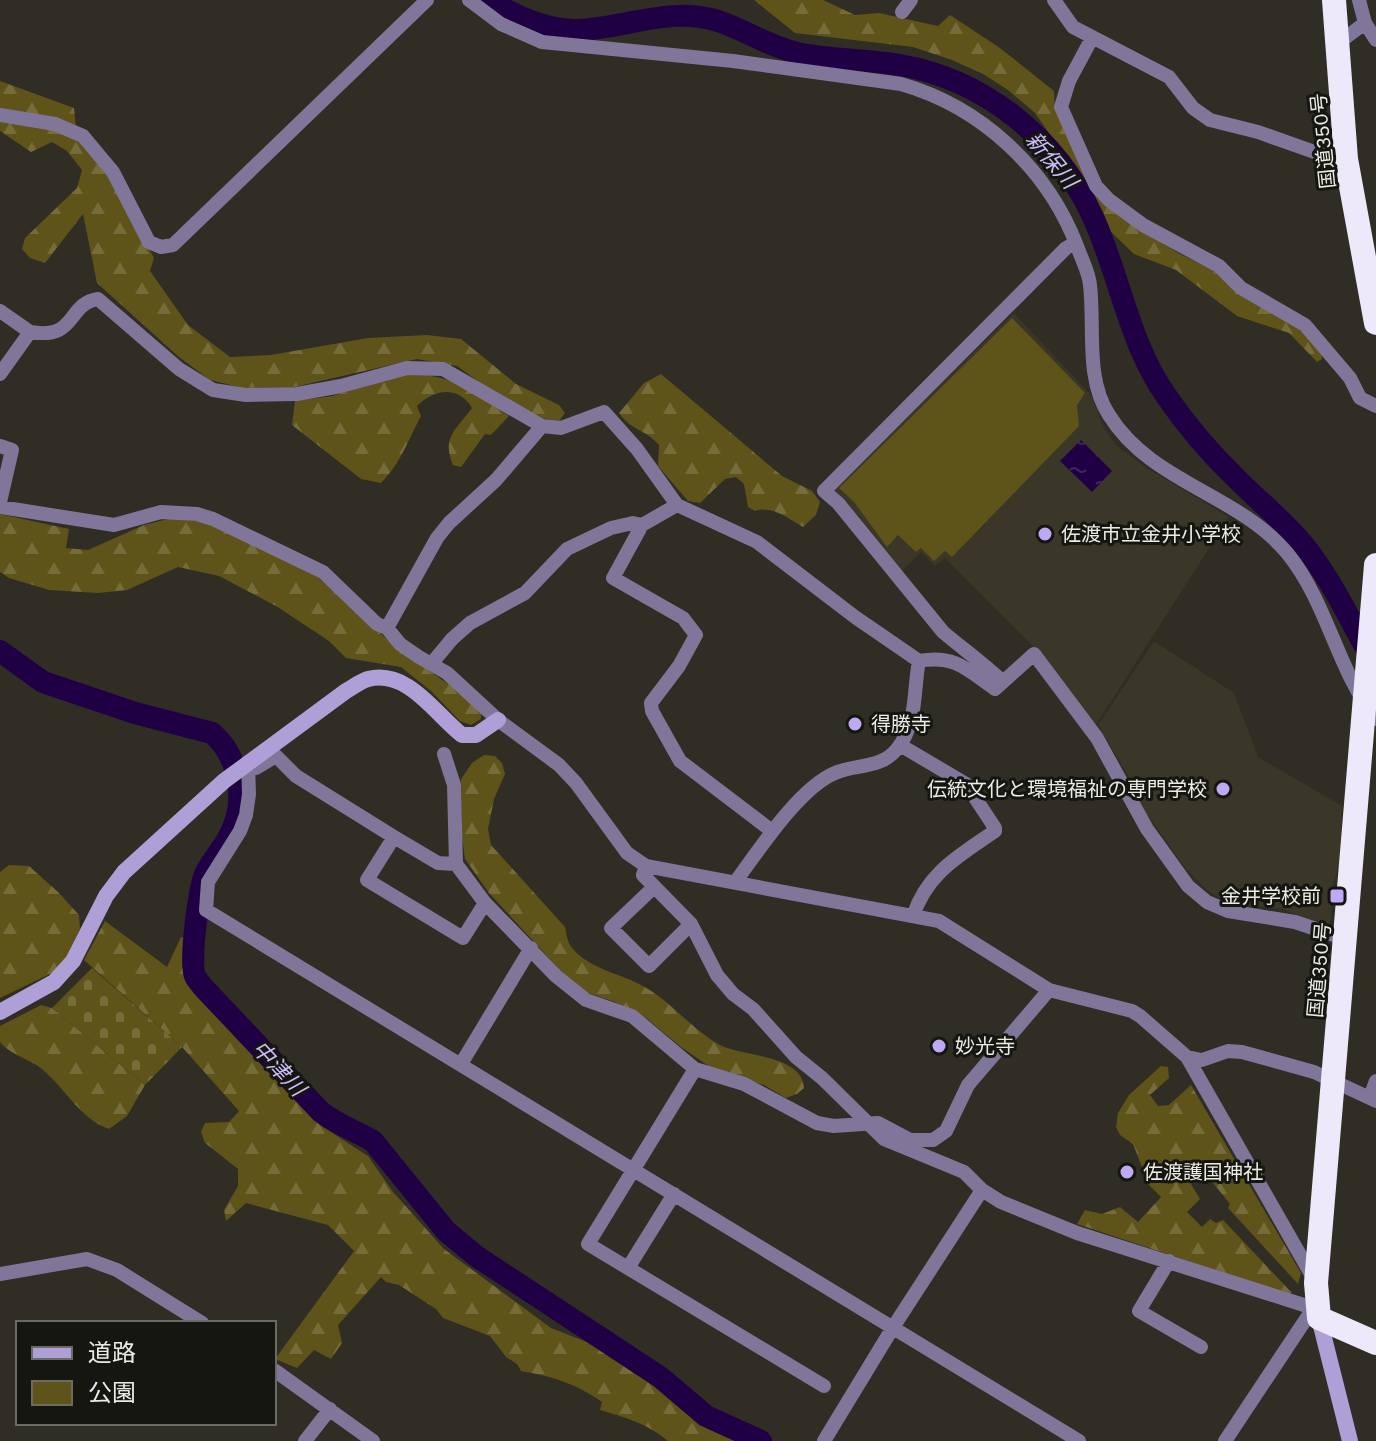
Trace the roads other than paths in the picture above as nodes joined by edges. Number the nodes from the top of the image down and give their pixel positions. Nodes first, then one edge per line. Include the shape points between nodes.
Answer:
1 (427, 0) edge
2 (469, 0) edge
3 (1054, 0) edge
4 (1334, 0) edge
5 (1359, 0) edge
6 (1365, 23) junction
7 (1092, 38) junction
8 (1345, 38) dead end
9 (1376, 40) edge
10 (0, 115) edge
11 (1346, 159) junction
12 (1368, 234) edge
13 (1075, 243) junction
14 (0, 311) edge
15 (1376, 323) edge
16 (30, 332) junction
17 (0, 374) edge
18 (1376, 406) edge
19 (542, 426) junction
20 (0, 446) edge
21 (0, 504) edge
22 (677, 505) junction
23 (642, 525) junction
24 (1376, 565) edge
25 (387, 628) junction
26 (919, 661) junction
27 (432, 663) junction
28 (1003, 682) junction
29 (1368, 704) edge
30 (498, 720) junction
31 (900, 745) junction
32 (444, 754) dead end
33 (245, 764) junction
34 (772, 831) junction
35 (394, 837) junction
36 (456, 864) junction
37 (646, 866) junction
38 (736, 881) junction
39 (654, 887) junction
40 (485, 903) junction
41 (913, 916) junction
42 (691, 924) junction
43 (1346, 939) junction
44 (531, 948) junction
45 (1049, 990) junction
46 (0, 1012) edge
47 (1187, 1057) junction
48 (461, 1064) junction
49 (695, 1069) junction
50 (1332, 1081) junction
51 (1376, 1081) edge
52 (1373, 1099) edge
53 (865, 1124) junction
54 (633, 1168) junction
55 (982, 1190) junction
56 (674, 1194) junction
57 (1169, 1261) junction
58 (628, 1268) junction
59 (0, 1274) edge
60 (1316, 1283) junction
61 (1319, 1318) junction
62 (199, 1321) edge
63 (892, 1329) junction
64 (1376, 1343) edge
65 (1201, 1347) dead end
66 (276, 1371) edge
67 (824, 1386) dead end
68 (330, 1409) junction
69 (1070, 1439) edge
70 (305, 1441) edge
71 (373, 1441) edge
72 (824, 1441) edge
73 (1225, 1441) edge
74 (1350, 1441) edge

1 - 10 street via 173,245 149,242 113,172 83,136 55,124
2 - 13 street via 501,24 542,42 733,61 924,91 997,133 1025,160 1063,213
3 - 7 street via 1073,27
4 - 11 highway, 国道350号
5 - 6 street
6 - 8 street
6 - 9 street
7 - 11 street via 1169,77 1193,108 1210,120
7 - 18 street via 1061,107 1096,186 1122,212 1219,266 1241,288 1305,325 1350,378 1360,398
11 - 12 highway, 国道350号
12 - 15 highway, 国道350号
13 - 28 street via 824,491 943,632
13 - 29 street via 1090,282 1097,392 1107,414 1141,453 1221,499 1288,554 1321,606 1339,654
14 - 16 street
16 - 17 street
16 - 19 street via 60,331 84,304 98,299 179,369 226,394 297,394 407,368 443,369
19 - 22 street via 561,428 604,412
19 - 25 street via 443,531
20 - 21 street via 12,450
21 - 25 street via 114,525 161,512 213,519 323,572
22 - 23 street
22 - 26 street via 757,542
23 - 27 street via 611,528 567,549 525,593 470,623
23 - 34 street via 613,578 683,618 696,635 651,703 652,711 680,761
24 - 29 highway, 国道350号
25 - 27 street via 400,644
26 - 28 street via 944,658 995,689
26 - 31 street via 916,708
27 - 30 street
28 - 43 street via 1034,654 1097,738 1147,829 1197,894 1228,911 1295,922
29 - 43 highway, 国道350号
30 - 33 street via 476,735 462,735 415,691 399,682 367,679
30 - 37 street via 559,765 627,853
31 - 34 street via 881,762 835,773 809,791
31 - 41 street via 966,784 995,828 943,868 921,894
32 - 36 street via 454,785
33 - 35 street via 256,768 276,756 296,776
33 - 46 street via 124,872 73,961 54,982
33 - 48 street via 246,815 208,882 206,910
34 - 38 street
35 - 36 street via 438,863
35 - 40 street via 367,880 463,938
36 - 40 street
37 - 38 street
37 - 39 street via 643,875
38 - 41 street
39 - 42 street
39 - 42 street via 611,928 649,966
40 - 44 street
41 - 45 street via 939,921
42 - 53 street via 733,994
43 - 50 highway, 国道350号
44 - 48 street
44 - 49 street via 572,990 632,1016
45 - 47 street via 1132,1011
45 - 53 street via 968,1085 946,1131 923,1142 878,1123
47 - 50 street via 1202,1060 1242,1052
47 - 60 street
48 - 54 street
49 - 53 street via 744,1084 817,1123
49 - 54 street
50 - 52 street
50 - 60 highway, 国道350号
51 - 52 street
53 - 55 street via 884,1139 964,1172
54 - 56 street
54 - 58 street via 588,1244
55 - 57 street via 1077,1233
55 - 63 street
56 - 58 street
56 - 63 street
57 - 61 street via 1307,1306
57 - 65 street via 1139,1311
58 - 67 street
59 - 62 street via 87,1259 117,1270
60 - 61 highway, 国道350号
61 - 64 highway
61 - 73 street via 1308,1316
61 - 74 street
63 - 69 street
63 - 72 street
66 - 68 street
68 - 70 street
68 - 71 street

